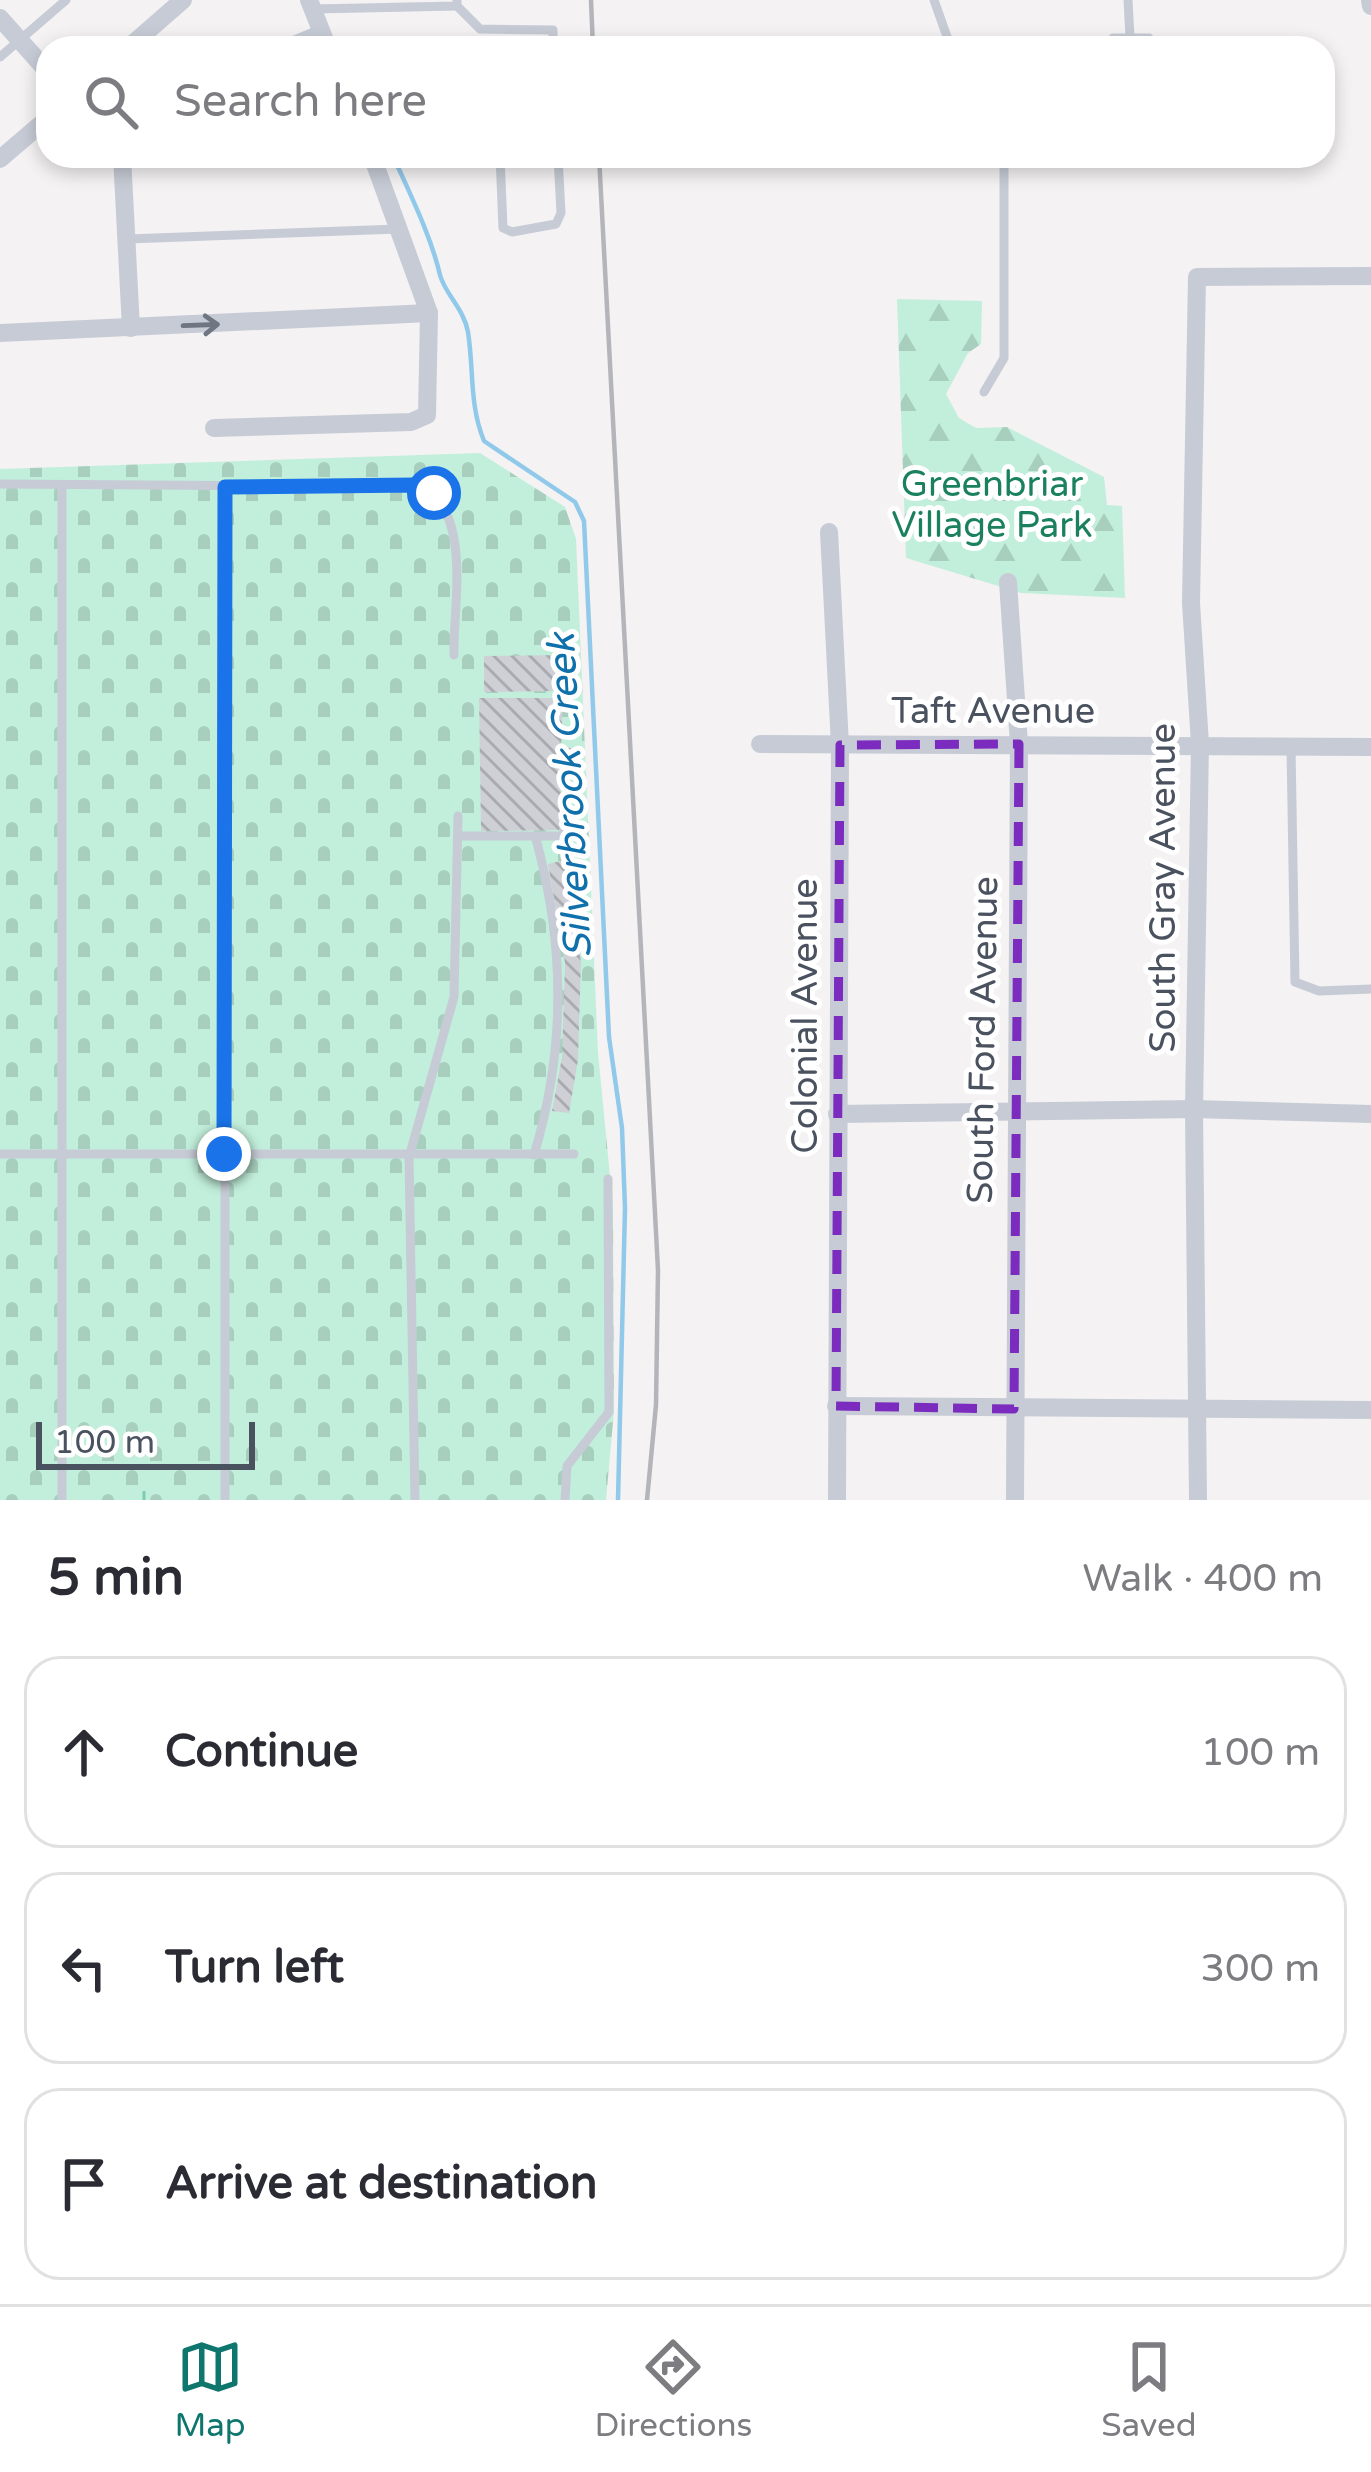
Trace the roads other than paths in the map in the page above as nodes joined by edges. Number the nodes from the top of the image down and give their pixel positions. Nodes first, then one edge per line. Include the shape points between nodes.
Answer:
1 (66, 0) edge
2 (183, 0) edge
3 (934, 0) edge
4 (1128, 0) edge
5 (457, 3) edge
6 (311, 4) edge
7 (413, 4) edge
8 (1, 22) edge
9 (142, 36) edge
10 (324, 36) edge
11 (553, 36) edge
12 (947, 36) edge
13 (1130, 36) edge
14 (19, 40) junction
15 (0, 57) edge
16 (36, 59) edge
17 (36, 128) edge
18 (0, 160) edge
19 (123, 168) edge
20 (376, 168) edge
21 (500, 168) edge
22 (559, 168) edge
23 (1004, 168) edge
24 (398, 229) junction
25 (126, 239) junction
26 (1371, 276) edge
27 (429, 313) junction
28 (130, 328) junction
29 (0, 333) edge
30 (985, 392) dead end
31 (214, 428) dead end
32 (0, 484) edge
33 (62, 484) junction
34 (225, 487) junction
35 (829, 532) dead end
36 (1009, 582) dead end
37 (454, 656) dead end
38 (1019, 744) junction
39 (1200, 744) junction
40 (760, 745) dead end
41 (840, 745) junction
42 (1291, 746) junction
43 (1371, 747) edge
44 (569, 785) dead end
45 (458, 816) dead end
46 (458, 836) junction
47 (536, 838) junction
48 (1371, 988) edge
49 (1194, 1109) junction
50 (1013, 1113) junction
51 (837, 1114) junction
52 (1371, 1114) edge
53 (62, 1153) junction
54 (0, 1154) edge
55 (224, 1154) junction
56 (534, 1154) junction
57 (574, 1154) dead end
58 (410, 1157) junction
59 (608, 1179) dead end
60 (836, 1406) junction
61 (1014, 1409) junction
62 (1371, 1410) edge
63 (1195, 1412) junction
64 (62, 1500) edge
65 (225, 1500) edge
66 (415, 1500) edge
67 (565, 1500) edge
68 (837, 1500) edge
69 (1015, 1500) edge
70 (1198, 1500) edge

1 - 14 lane
2 - 9 street
3 - 12 lane
4 - 13 lane
5 - 7 lane
5 - 11 lane via 480,29
6 - 7 lane
6 - 10 street
8 - 14 street
14 - 15 lane
14 - 16 street
17 - 18 street
19 - 25 street
20 - 24 street
21 - 22 lane via 503,228 512,232 556,224
23 - 30 lane via 1004,358
24 - 25 lane
24 - 27 street
25 - 28 street
26 - 39 street, South Gray Avenue via 1197,277 1191,604
28 -> 27 street
27 - 31 street via 431,405 423,419
28 - 29 street
32 - 33 lane
33 - 34 lane
33 - 53 lane
34 - 37 lane via 415,485 434,493 453,534
34 - 55 lane
35 - 41 street, Colonial Avenue
36 - 38 street, South Ford Avenue
38 - 39 street, Taft Avenue
38 - 41 street, Taft Avenue
38 - 50 street, South Ford Avenue
39 - 42 street, Taft Avenue
39 - 49 street, South Gray Avenue
40 - 41 street, Taft Avenue
41 - 51 street, Colonial Avenue
42 - 43 street, Taft Avenue
42 - 48 lane via 1293,976 1310,989
44 - 47 lane via 566,833
45 - 46 lane
46 - 47 lane
46 - 58 lane via 454,997
47 - 56 lane via 556,929 560,999
49 - 50 street
49 - 52 street
49 - 63 street, South Gray Avenue
50 - 51 street
50 - 61 street, South Ford Avenue
51 - 60 street, Colonial Avenue
53 - 54 lane
53 - 55 lane
53 - 64 lane
55 - 58 lane
55 - 65 lane
56 - 57 lane
56 - 58 lane
58 - 66 lane
59 - 67 lane via 609,1412 567,1466
60 - 61 street
60 - 68 street, Colonial Avenue
61 - 63 street
61 - 69 street, South Ford Avenue
62 - 63 street
63 - 70 street, South Gray Avenue

